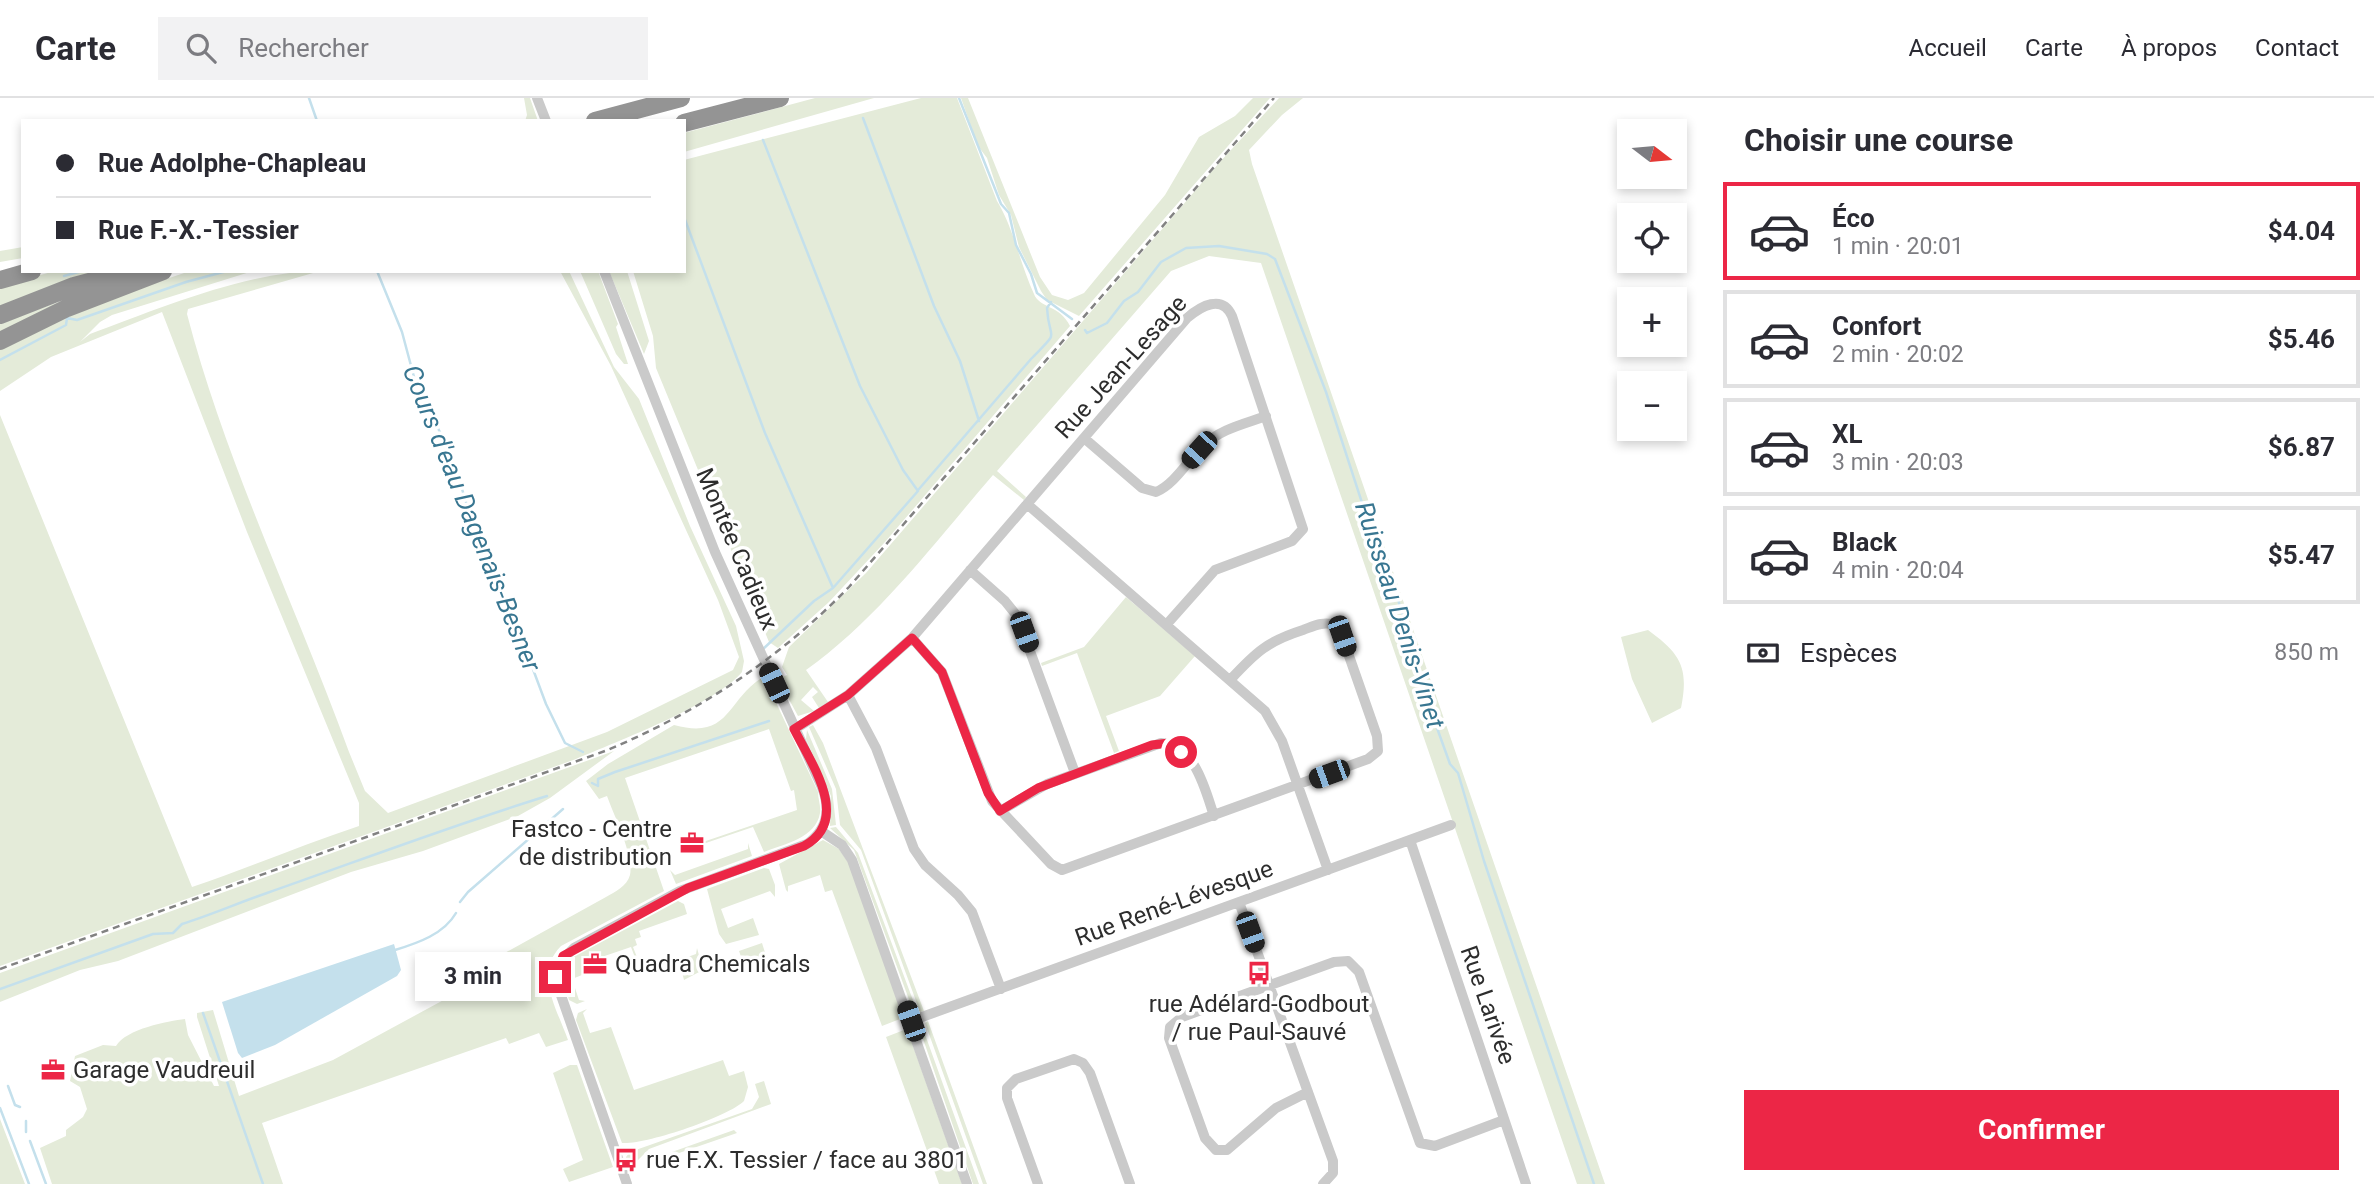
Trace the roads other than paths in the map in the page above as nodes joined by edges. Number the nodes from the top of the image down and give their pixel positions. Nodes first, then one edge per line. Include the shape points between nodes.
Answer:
1 (537, 98) edge
2 (681, 98) edge
3 (780, 98) edge
4 (544, 117) edge
5 (602, 119) edge
6 (686, 122) edge
7 (21, 270) edge
8 (0, 272) edge
9 (25, 273) edge
10 (124, 273) edge
11 (158, 273) edge
12 (605, 273) edge
13 (0, 280) edge
14 (0, 315) edge
15 (0, 341) edge
16 (1266, 416) junction
17 (1084, 438) junction
18 (1027, 504) junction
19 (970, 570) junction
20 (1167, 624) junction
21 (912, 638) junction
22 (1231, 679) junction
23 (848, 695) junction
24 (794, 729) junction
25 (1076, 773) junction
26 (1297, 785) junction
27 (1000, 811) junction
28 (1214, 816) junction
29 (1451, 825) dead end
30 (821, 831) junction
31 (1410, 840) junction
32 (1328, 870) junction
33 (1239, 902) junction
34 (1270, 986) junction
35 (1001, 989) junction
36 (911, 1021) junction
37 (1308, 1092) junction
38 (1504, 1120) junction
39 (627, 1184) edge
40 (967, 1184) edge
41 (1038, 1184) edge
42 (1130, 1184) edge
43 (1323, 1184) edge
44 (1526, 1184) edge

1 - 4 street
2 - 5 highway
3 - 6 highway
7 - 8 highway
9 - 13 highway
10 - 14 highway
11 - 15 highway via 67,308
12 - 24 street, Montée Cadieux via 680,469
16 - 17 street via 1209,440 1156,492 1142,488
16 - 17 street, Rue Jean-Lesage via 1231,312 1214,303 1187,318
16 - 20 street, Rue Jean-Lesage via 1302,531 1292,541 1215,570
17 - 18 street, Rue Jean-Lesage
18 - 19 street, Rue Jean-Lesage
18 - 20 street
19 - 21 street, Rue Jean-Lesage
19 - 25 street via 1017,616
20 - 22 street
21 - 23 street, Rue Jean-Lesage
21 - 27 street via 942,672 988,793
22 - 26 street via 1275,726
22 - 26 street via 1256,652 1277,638 1323,623 1339,631 1377,736 1378,751 1368,759
23 - 24 street, Rue Jean-Lesage
23 - 35 street via 876,748 914,849 972,912
24 - 30 street, Montée Cadieux via 826,799 827,816
25 - 27 street via 1038,788
25 - 28 street via 1169,743 1195,766
26 - 28 street
26 - 32 street
27 - 28 street via 1062,870
29 - 31 street, Rue René-Lévesque
30 - 36 street via 842,845 852,860
30 - 39 street via 804,846 673,895 574,948 558,964 556,981
31 - 32 street, Rue René-Lévesque
31 - 38 street, Rue Larivée
32 - 33 street, Rue René-Lévesque
33 - 34 street
33 - 35 street, Rue René-Lévesque
34 - 37 street
34 - 37 street via 1177,1020 1169,1030 1170,1042 1205,1138 1216,1150 1230,1148 1276,1108
34 - 38 street via 1338,961 1355,966 1416,1136 1423,1144 1435,1146
35 - 36 street, Rue René-Lévesque
36 - 40 street
37 - 43 street via 1333,1161 1333,1173
38 - 44 street, Rue Larivée
41 - 42 street via 1009,1106 1007,1088 1016,1079 1074,1059 1090,1073

